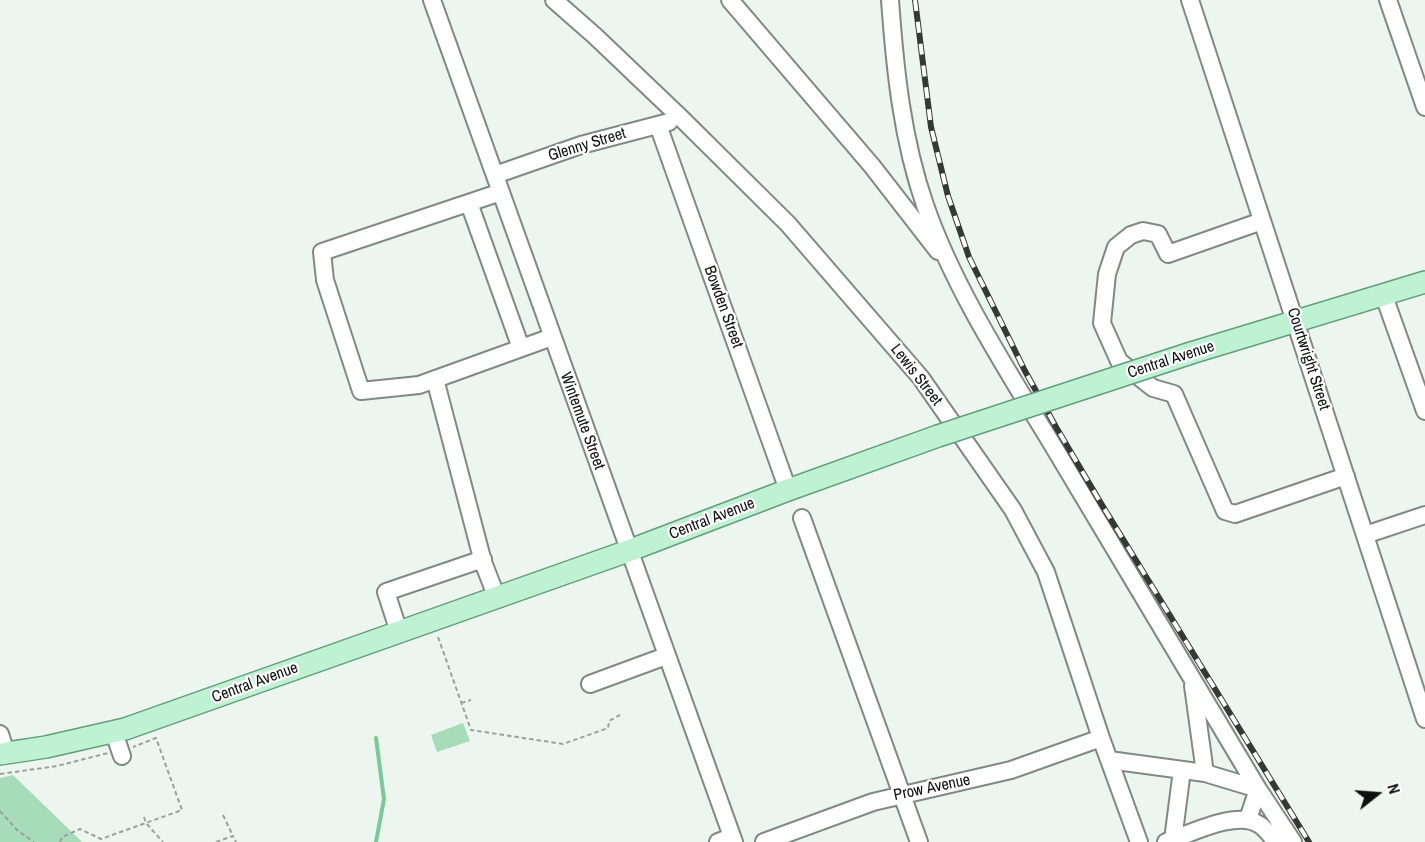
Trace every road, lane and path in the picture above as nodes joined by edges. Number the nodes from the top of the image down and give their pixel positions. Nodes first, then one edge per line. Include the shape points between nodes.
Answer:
1 (432, 0) edge
2 (554, 0) edge
3 (730, 0) edge
4 (890, 0) edge
5 (1190, 0) edge
6 (1388, 0) edge
7 (1425, 107) edge
8 (681, 118) junction
9 (658, 125) junction
10 (495, 175) junction
11 (501, 192) junction
12 (469, 203) junction
13 (1263, 221) junction
14 (952, 271) junction
15 (1425, 282) edge
16 (1384, 296) junction
17 (1296, 322) junction
18 (552, 337) junction
19 (521, 348) junction
20 (435, 379) junction
21 (1425, 411) edge
22 (1346, 476) junction
23 (788, 490) junction
24 (1425, 515) edge
25 (802, 518) dead end
26 (1365, 535) junction
27 (628, 551) junction
28 (483, 559) junction
29 (497, 597) junction
30 (432, 620) junction
31 (399, 632) junction
32 (666, 656) junction
33 (1192, 679) junction
34 (590, 684) dead end
35 (471, 700) dead end
36 (461, 703) junction
37 (620, 715) dead end
38 (1425, 719) edge
39 (1101, 738) junction
40 (2, 747) edge
41 (120, 747) junction
42 (1109, 760) junction
43 (1182, 770) junction
44 (1205, 773) junction
45 (0, 774) edge
46 (1258, 789) junction
47 (901, 794) junction
48 (0, 810) edge
49 (223, 815) dead end
50 (144, 816) dead end
51 (1248, 819) junction
52 (146, 823) junction
53 (233, 836) junction
54 (728, 840) edge
55 (1169, 841) edge
56 (34, 842) edge
57 (60, 842) edge
58 (163, 842) edge
59 (216, 842) edge
60 (236, 842) edge
61 (764, 842) edge
62 (919, 842) edge
63 (1139, 842) edge
64 (1276, 842) edge
65 (1293, 842) edge

1 - 10 street, Wintemute Street
2 - 8 street, Lewis Street
3 - 14 street via 872,166
4 - 14 street via 895,67 908,147 925,205
5 - 13 street, Courtwright Street
6 - 7 street
8 - 9 street, Glenny Street
8 - 39 street, Lewis Street via 788,224 921,378 1013,510 1046,572
9 - 10 street, Glenny Street via 581,145
9 - 23 street, Bowden Street
10 - 11 street, Wintemute Street
11 - 12 street
11 - 18 street, Wintemute Street
12 - 19 street
12 - 20 street via 322,252 325,280 362,391 419,385
13 - 17 street, Courtwright Street
13 - 22 street via 1168,254 1158,234 1143,231 1131,235 1116,247 1107,274 1102,323 1119,361 1153,388 1174,394 1225,511 1235,514
14 - 33 street
15 - 16 main road, Central Avenue
16 - 17 main road, Central Avenue
16 - 21 street
17 - 22 street, Courtwright Street
17 - 23 main road, Central Avenue, bridge via 938,436
18 - 19 street
18 - 27 street, Wintemute Street
19 - 20 street
20 - 28 street
22 - 26 street, Courtwright Street
23 - 27 main road, Central Avenue
24 - 26 street
25 - 47 street
26 - 38 street, Courtwright Street
27 - 29 main road, Central Avenue
27 - 32 street, Wintemute Street
28 - 29 street
28 - 31 street via 386,592
29 - 30 main road, Central Avenue
30 - 31 main road, Central Avenue
30 - 36 path
31 - 41 main road, Central Avenue
32 - 34 street
32 - 54 street, Wintemute Street
33 - 44 street
33 - 46 street
35 - 36 path
36 - 37 path via 471,730 564,744 608,728 609,721
39 - 42 street, Lewis Street
39 - 47 street, Prow Avenue via 1011,770
40 - 41 main road, Central Avenue
41 - 45 path via 57,766
41 - 52 path via 156,738 182,810
42 - 43 street
42 - 63 street, Lewis Street
43 - 44 street
43 - 55 street
44 - 46 street
46 - 51 street
46 - 65 street
47 - 61 street, Prow Avenue
47 - 62 street
48 - 56 path
49 - 53 path
50 - 52 path
51 - 55 street via 1232,819
51 - 64 street via 1261,825
52 - 57 path via 101,839 80,830 62,837
52 - 58 path
53 - 59 path
53 - 60 path

